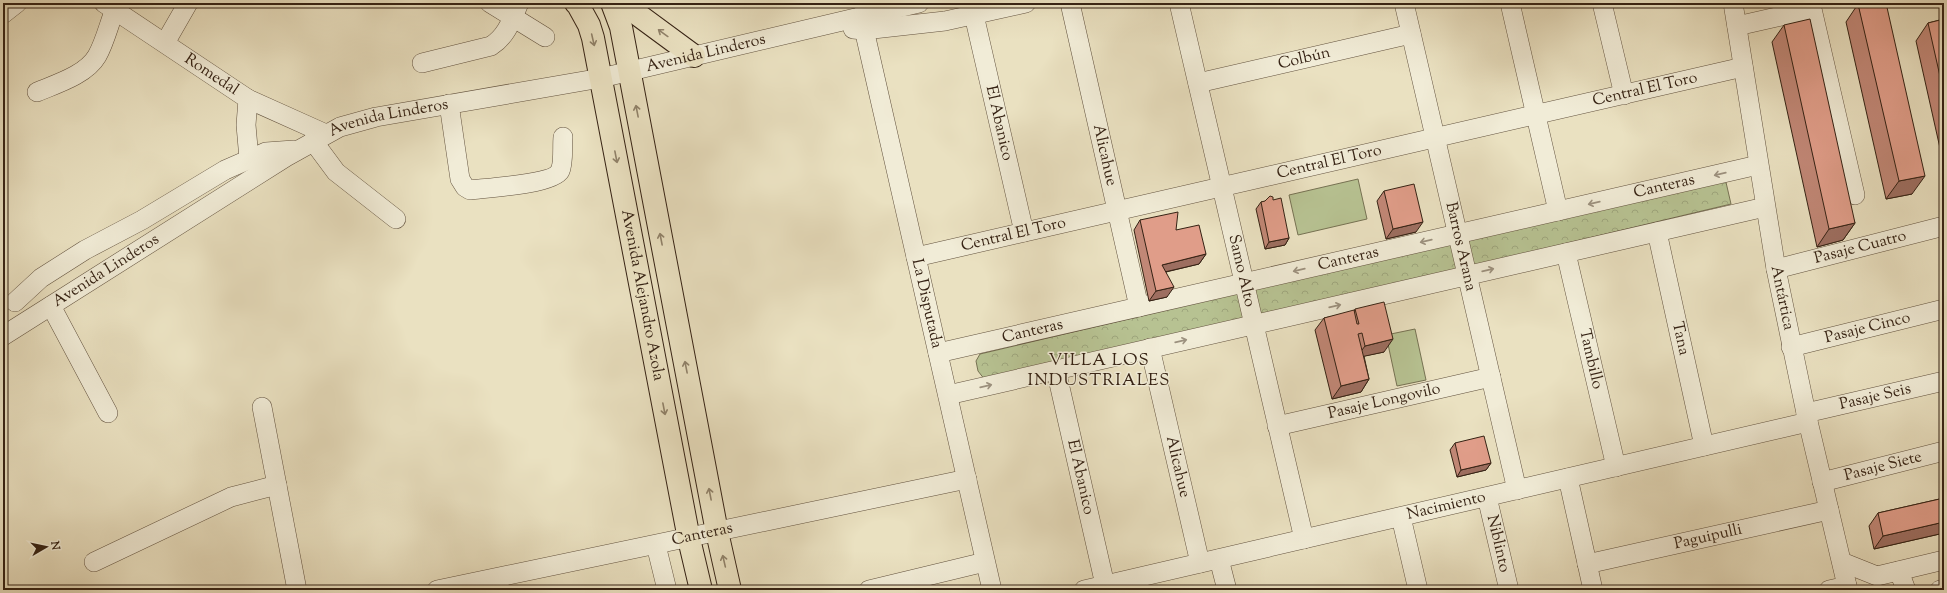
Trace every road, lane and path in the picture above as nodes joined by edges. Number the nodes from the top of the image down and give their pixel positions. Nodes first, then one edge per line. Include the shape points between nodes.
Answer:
1 (18, 3) edge
2 (188, 3) edge
3 (490, 3) edge
4 (576, 3) edge
5 (612, 3) edge
6 (622, 3) edge
7 (1026, 3) edge
8 (1070, 3) edge
9 (1179, 3) edge
10 (1404, 3) edge
11 (1510, 3) edge
12 (1602, 3) edge
13 (1733, 3) edge
14 (908, 4) edge
15 (109, 6) edge
16 (516, 10) edge
17 (3, 14) edge
18 (974, 15) junction
19 (863, 23) junction
20 (1737, 26) junction
21 (907, 27) junction
22 (1411, 34) junction
23 (545, 37) dead end
24 (165, 43) junction
25 (694, 56) junction
26 (422, 63) dead end
27 (1743, 67) junction
28 (629, 71) junction
29 (601, 78) junction
30 (1198, 83) junction
31 (36, 92) dead end
32 (1624, 95) junction
33 (248, 99) junction
34 (449, 104) junction
35 (1536, 115) junction
36 (563, 137) dead end
37 (1436, 138) junction
38 (313, 142) junction
39 (249, 159) junction
40 (1758, 165) junction
41 (1222, 187) junction
42 (1855, 195) dead end
43 (1765, 207) junction
44 (1117, 211) junction
45 (1558, 211) junction
46 (396, 219) dead end
47 (1944, 226) edge
48 (1024, 232) junction
49 (1657, 232) junction
50 (1458, 234) junction
51 (1566, 252) junction
52 (916, 257) junction
53 (1776, 269) junction
54 (1467, 275) junction
55 (1244, 283) junction
56 (9, 299) edge
57 (1139, 307) junction
58 (1944, 309) edge
59 (45, 310) junction
60 (1254, 324) junction
61 (3, 336) edge
62 (1791, 347) junction
63 (1150, 348) junction
64 (938, 353) junction
65 (1056, 370) junction
66 (1490, 377) junction
67 (1944, 381) edge
68 (948, 395) junction
69 (262, 407) dead end
70 (108, 413) dead end
71 (1807, 418) junction
72 (1277, 426) junction
73 (1704, 446) junction
74 (1944, 451) edge
75 (1616, 467) junction
76 (1568, 478) junction
77 (967, 479) junction
78 (1822, 482) junction
79 (277, 485) junction
80 (1517, 490) junction
81 (1487, 497) junction
82 (1829, 510) junction
83 (1401, 517) junction
84 (717, 532) junction
85 (689, 539) junction
86 (1304, 539) junction
87 (656, 545) junction
88 (1220, 559) junction
89 (1944, 560) edge
90 (94, 562) dead end
91 (985, 562) junction
92 (1842, 562) junction
93 (1200, 563) junction
94 (1587, 564) junction
95 (1899, 571) junction
96 (1105, 585) junction
97 (1848, 588) edge
98 (1944, 589) edge
99 (297, 590) edge
100 (438, 590) edge
101 (667, 590) edge
102 (701, 590) edge
103 (730, 590) edge
104 (869, 590) edge
105 (992, 590) edge
106 (1084, 590) edge
107 (1227, 590) edge
108 (1418, 590) edge
109 (1509, 590) edge
110 (1593, 590) edge
111 (1828, 590) edge
112 (1906, 590) edge
113 (1940, 590) edge

1 - 17 street
2 - 24 street
3 - 16 street
4 -> 29 main road, Avenida Alejandro Azola via 589,25
5 - 28 main road, Avenida Alejandro Azola via 621,27
25 -> 6 main road
7 - 18 street, Avenida Linderos
8 - 44 street, Alicahue
9 - 30 street, Samo Alto
10 - 22 street, Barros Arana
11 - 35 street
12 - 32 street
13 - 20 street, Antártica
14 - 19 street, Avenida Linderos
14 - 21 street
15 - 24 street, Romedal
15 - 31 street via 97,56 87,68
16 - 23 street
16 - 26 street via 506,31 491,46
18 - 21 street, Avenida Linderos
18 - 48 street, El Abanico
19 - 21 street, Avenida Linderos
19 - 25 street, Avenida Linderos via 824,25
19 - 52 street, La Disputada
20 - 27 street, Antártica
20 - 42 street via 1812,9
22 - 30 street, Colbún
22 - 37 street, Barros Arana
24 - 33 street, Romedal
25 - 28 street, Avenida Linderos
27 - 32 street, Central El Toro
27 - 40 street, Antártica
28 - 29 street, Avenida Linderos
84 -> 28 main road, Avenida Alejandro Azola
29 - 34 street, Avenida Linderos
29 -> 85 main road, Avenida Alejandro Azola
30 - 41 street, Samo Alto
32 - 35 street, Central El Toro
33 - 38 street, Romedal
33 - 39 street via 246,125
34 - 36 street via 460,178 470,190 539,182 551,178 561,170
34 - 38 street, Avenida Linderos via 357,122
35 - 37 street, Central El Toro
35 - 45 street
37 - 41 street, Central El Toro
37 - 50 street, Barros Arana
38 - 39 street via 266,152
38 - 46 street via 336,172
38 - 59 street, Avenida Linderos
39 - 56 street via 225,170 142,220 85,250
40 - 43 street, Antártica
40 -> 45 street, Canteras
41 - 44 street, Central El Toro
41 - 55 street, Samo Alto
43 - 49 street
43 - 53 street, Antártica
44 - 48 street, Central El Toro
44 - 57 street, Alicahue
45 - 50 street, Canteras
47 - 53 street, Pasaje Cuatro
48 - 52 street, Central El Toro
49 - 51 street
49 - 73 street, Tana
50 - 54 street, Barros Arana
50 -> 55 street, Canteras
54 -> 51 street
51 - 75 street, Tambillo
52 - 64 street, La Disputada
53 - 62 street, Antártica
60 -> 54 street
54 - 66 street, Barros Arana
55 - 57 street, Canteras
55 - 60 street, Samo Alto
56 - 59 street
57 - 64 street, Canteras
58 - 62 street, Pasaje Cinco
59 - 61 street, Avenida Linderos
59 - 70 street
63 -> 60 street
60 - 72 street, Samo Alto
62 - 71 street, Antártica
63 - 65 street
63 - 93 street, Alicahue
64 - 68 street, La Disputada
68 -> 65 street
65 - 96 street, El Abanico
66 - 72 street, Pasaje Longovilo
66 - 80 street, Barros Arana
67 - 71 street, Pasaje Seis
68 - 77 street, La Disputada
69 - 79 street
71 - 73 street, Nacimiento
71 - 78 street, Antártica
72 - 86 street, Samo Alto
73 - 75 street, Nacimiento
74 - 78 street, Pasaje Siete
75 - 76 street, Nacimiento
76 - 80 street, Nacimiento
76 - 94 street
77 - 84 street, Canteras
77 - 91 street, La Disputada
78 - 82 street, Antártica
79 - 90 street via 231,497
79 - 99 street
80 - 81 street, Nacimiento
81 - 83 street, Nacimiento
81 - 109 street, Niblinto
82 - 92 street, Antártica
82 - 94 street, Paguipulli
83 - 86 street, Nacimiento
83 - 108 street
84 - 85 street, Canteras
103 -> 84 main road, Avenida Alejandro Azola
85 - 87 street, Canteras
85 - 102 main road, Avenida Alejandro Azola
86 - 88 street, Nacimiento
87 - 100 street, Canteras
87 - 101 street
88 - 93 street, Nacimiento
88 - 107 street
89 - 95 street
91 - 104 street
91 - 105 street, La Disputada
92 - 95 street via 1877,576
92 - 97 street, Antártica
93 - 96 street, Nacimiento
94 - 110 street
95 - 112 street
96 - 106 street, Nacimiento
97 - 111 street
98 - 113 street

